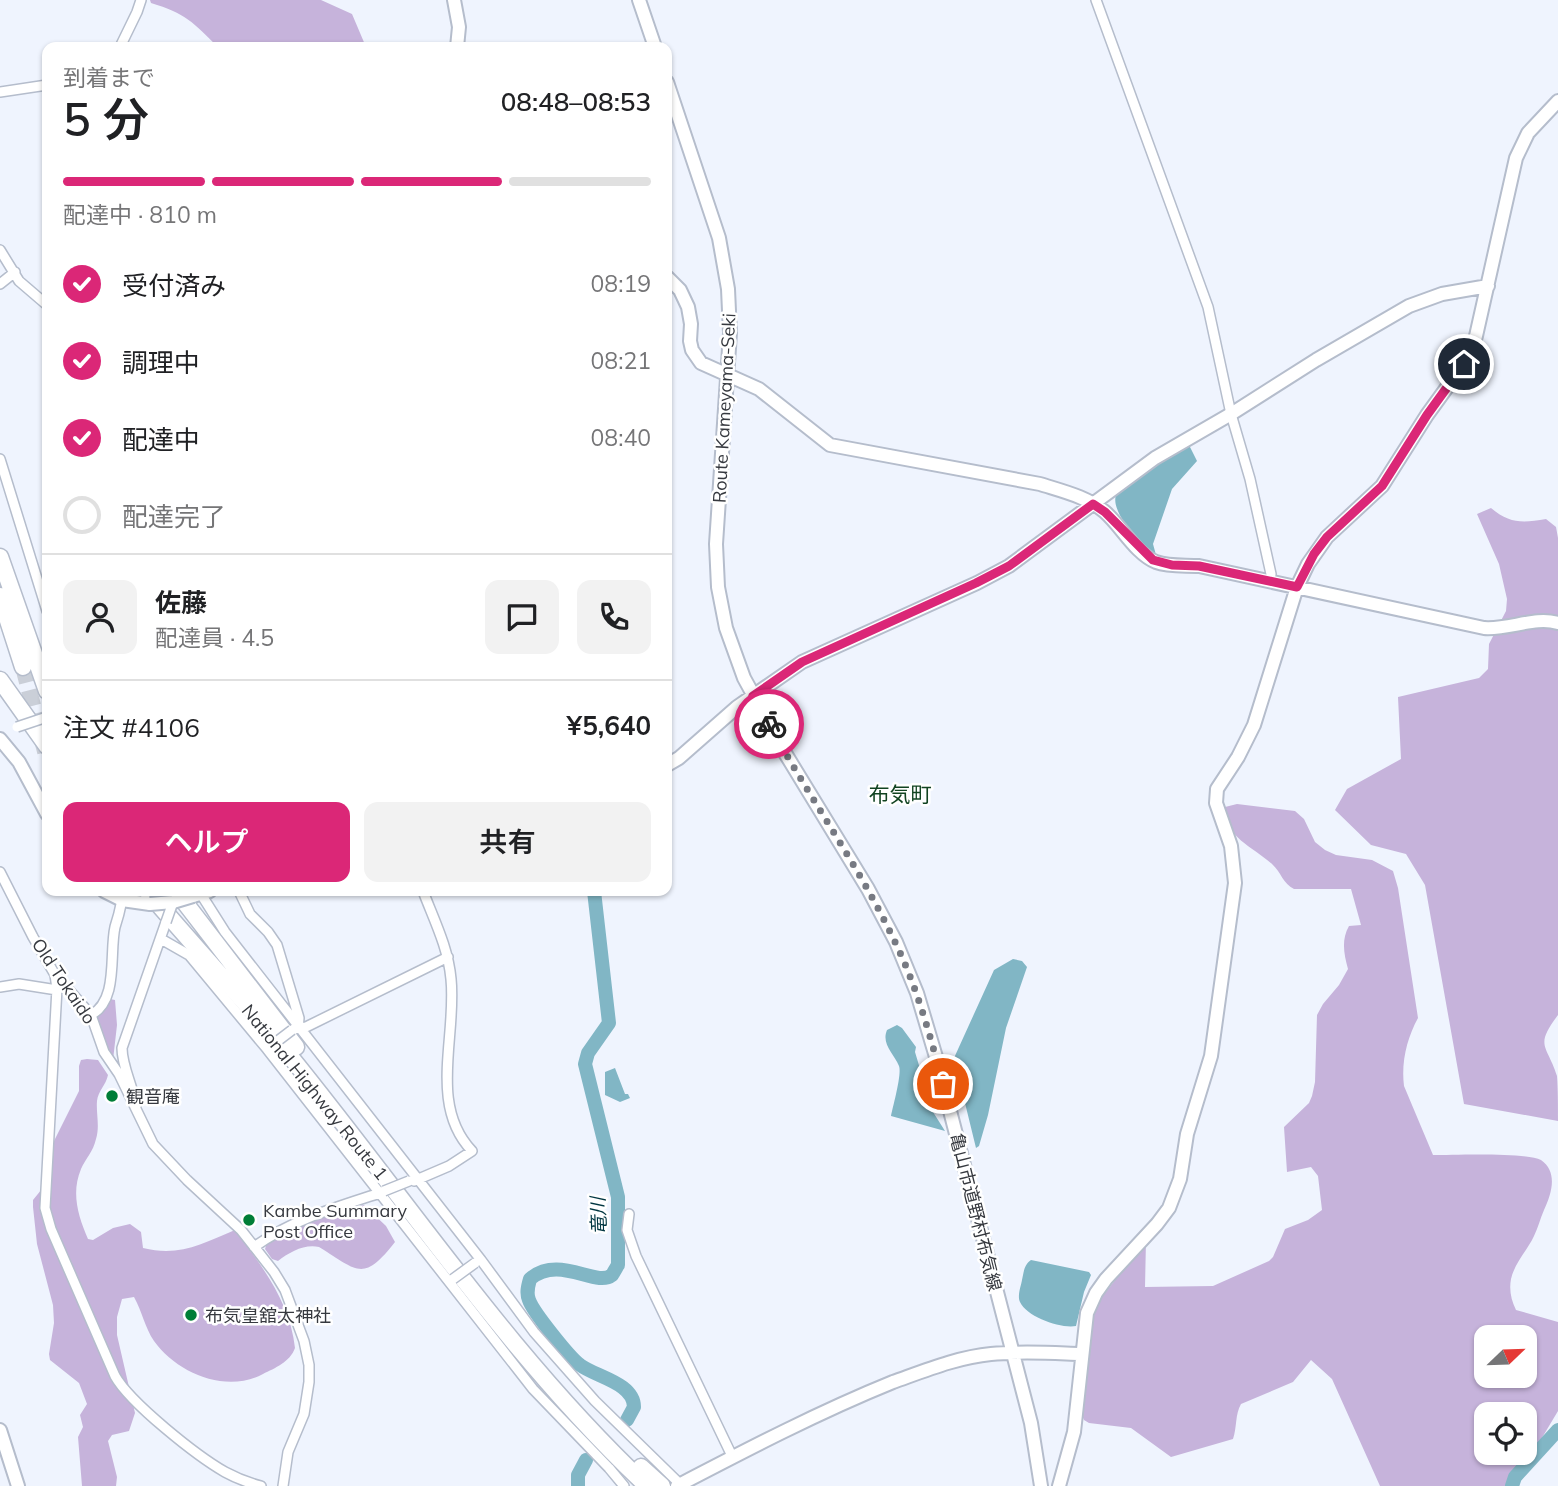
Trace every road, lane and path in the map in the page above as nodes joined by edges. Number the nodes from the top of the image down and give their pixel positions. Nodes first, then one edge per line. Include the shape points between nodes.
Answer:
1 (141, 0) edge
2 (454, 0) edge
3 (639, 0) edge
4 (1096, 0) edge
5 (123, 42) edge
6 (458, 42) edge
7 (653, 42) edge
8 (42, 86) edge
9 (0, 92) edge
10 (672, 97) edge
11 (1558, 101) edge
12 (0, 250) edge
13 (15, 272) junction
14 (672, 282) edge
15 (0, 284) edge
16 (1488, 286) junction
17 (42, 300) edge
18 (727, 376) junction
19 (1231, 414) junction
20 (0, 459) edge
21 (1093, 504) junction
22 (0, 557) edge
23 (0, 566) edge
24 (1270, 581) junction
25 (1297, 587) junction
26 (42, 595) edge
27 (0, 597) edge
28 (1558, 623) edge
29 (23, 625) junction
30 (23, 667) tunnel mouth
31 (42, 677) edge
32 (0, 680) edge
33 (753, 696) junction
34 (42, 719) edge
35 (17, 727) dead end
36 (0, 739) edge
37 (42, 739) edge
38 (672, 762) edge
39 (42, 805) edge
40 (0, 872) edge
41 (114, 896) edge
42 (146, 896) edge
43 (153, 896) edge
44 (171, 896) edge
45 (173, 896) edge
46 (203, 896) edge
47 (241, 896) edge
48 (426, 896) edge
49 (122, 900) junction
50 (160, 939) junction
51 (448, 957) junction
52 (54, 973) junction
53 (0, 987) edge
54 (57, 990) junction
55 (91, 1015) junction
56 (295, 1029) junction
57 (269, 1047) junction
58 (137, 1112) junction
59 (413, 1181) junction
60 (382, 1192) junction
61 (629, 1214) dead end
62 (254, 1247) junction
63 (478, 1262) junction
64 (451, 1281) junction
65 (1012, 1354) junction
66 (1081, 1354) junction
67 (0, 1430) edge
68 (732, 1456) junction
69 (18, 1486) edge
70 (256, 1486) edge
71 (283, 1486) edge
72 (624, 1486) edge
73 (647, 1486) edge
74 (662, 1486) edge
75 (679, 1486) edge
76 (1041, 1486) edge
77 (1059, 1486) edge

1 - 5 street
2 - 6 street
3 - 7 street
4 - 19 street via 1208,307
8 - 9 street
10 - 18 street, Route Kameyama-Seki via 723,254 730,310
11 - 16 street via 1528,133 1516,158
12 - 13 street
13 - 15 street
13 - 17 street via 23,286
14 - 18 street via 688,307 696,357
16 - 19 street via 1442,293 1409,306
16 - 25 street via 1469,357 1382,486 1327,537
18 - 21 street via 759,389 830,445 1040,484
18 - 33 street, Route Kameyama-Seki via 717,531 719,587 734,655
19 - 21 street via 1155,458
19 - 24 street via 1250,479
20 - 26 street
21 - 24 street via 1153,560
21 - 33 street via 1009,566 802,662
22 - 29 highway
23 - 29 highway
24 - 25 street
25 - 28 street via 1484,628
25 - 66 street via 1262,706 1216,795 1231,846 1235,883 1217,1027 1186,1134 1180,1179 1163,1217 1096,1293 1087,1313
27 - 30 highway
29 - 31 highway
32 - 37 highway
33 - 38 street
33 - 65 street, 亀山市道野村布気線 via 868,889 917,993
34 - 35 street, bridge
36 - 39 street via 19,762
40 - 52 street, Old Tokaido
41 - 49 street
42 - 49 street
43 - 73 highway, National Highway Route 1 via 288,1055 527,1359
44 - 50 street, bridge
45 - 74 highway, National Highway Route 1 via 540,1359
46 - 56 street
47 - 56 street via 250,915 277,945 299,1018
48 - 51 street
49 - 55 street via 106,996
50 - 57 street via 189,954
50 - 58 street via 122,1048
51 - 56 street
51 - 59 street via 452,1000 448,1106 454,1125 472,1151
52 - 54 street
52 - 55 street, Old Tokaido
53 - 54 street via 19,984
54 - 70 street via 45,1172 45,1208 51,1229 123,1389 225,1472
55 - 58 street, Old Tokaido via 104,1052
56 - 57 street, bridge
56 - 59 street
57 - 60 street
58 - 62 street, Old Tokaido via 161,1155
59 - 60 street, bridge
59 - 63 street
60 - 62 street via 326,1210 275,1232
60 - 64 street
61 - 68 street via 628,1230 636,1256
62 - 71 street, Old Tokaido via 285,1290 309,1365 304,1414 288,1452
63 - 64 street, bridge
63 - 75 street via 567,1371
64 - 72 street via 533,1389
65 - 66 street
65 - 68 street via 980,1356 918,1373 860,1395
65 - 76 street, 亀山市道野村布気線 via 1035,1442
66 - 77 street via 1074,1432
67 - 69 street
68 - 75 street

